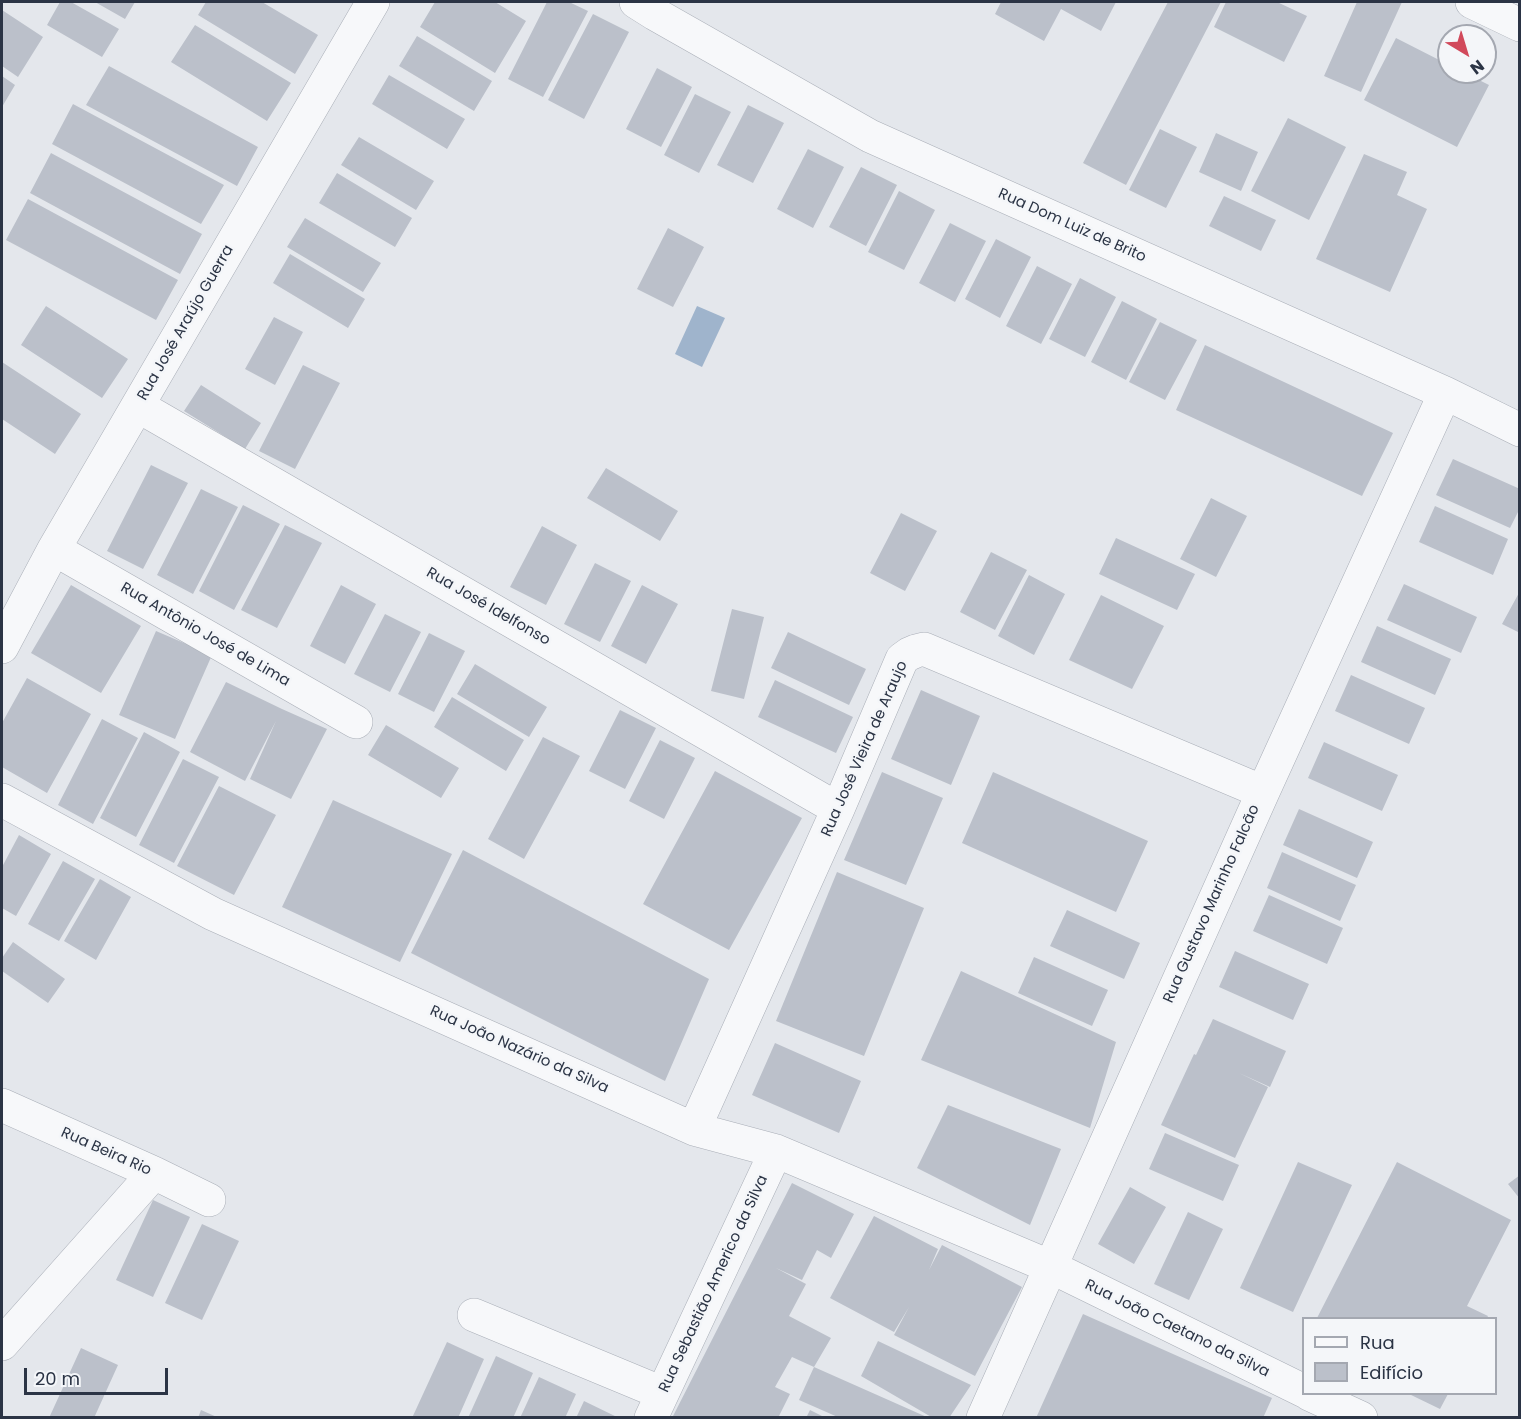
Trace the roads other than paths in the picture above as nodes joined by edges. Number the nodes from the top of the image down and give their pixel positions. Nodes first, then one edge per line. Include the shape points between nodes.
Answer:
1 (373, 2) edge
2 (636, 2) edge
3 (1472, 2) edge
4 (1520, 25) edge
5 (1445, 393) junction
6 (138, 406) junction
7 (1520, 430) edge
8 (54, 549) junction
9 (2, 647) edge
10 (356, 722) dead end
11 (1263, 792) junction
12 (2, 800) edge
13 (838, 809) junction
14 (2, 1105) edge
15 (694, 1129) junction
16 (776, 1151) junction
17 (154, 1173) junction
18 (209, 1200) dead end
19 (1051, 1267) junction
20 (474, 1315) dead end
21 (2, 1344) edge
22 (1307, 1399) edge
23 (657, 1405) edge
24 (983, 1418) edge
25 (1360, 1418) edge

1 - 6 street, Rua José Araújo Guerra
2 - 5 street, Rua Dom Luiz de Brito via 870,136
3 - 4 street
5 - 7 street, Rua Dom Luiz de Brito
5 - 11 street, Rua Gustavo Marinho Falcão
6 - 8 street, Rua José Araújo Guerra
6 - 13 street, Rua José Idelfonso
8 - 9 street, Rua José Araújo Guerra
8 - 10 street, Rua Antônio José de Lima
11 - 13 street, Rua José Vieira de Araujo via 924,649 902,659
11 - 19 street, Rua Gustavo Marinho Falcão
12 - 15 street, Rua João Nazário da Silva via 213,914
13 - 15 street, Rua José Vieira de Araujo
14 - 17 street, Rua Beira Rio
15 - 16 street, Rua João Nazário da Silva
16 - 19 street, Rua João Nazário da Silva
16 - 23 street, Rua Sebastião Americo da Silva
17 - 18 street, Rua Beira Rio
17 - 21 street
19 - 22 street, Rua João Caetano da Silva
19 - 24 street, Rua Gustavo Marinho Falcão
20 - 23 street
22 - 25 street, Rua João Caetano da Silva

